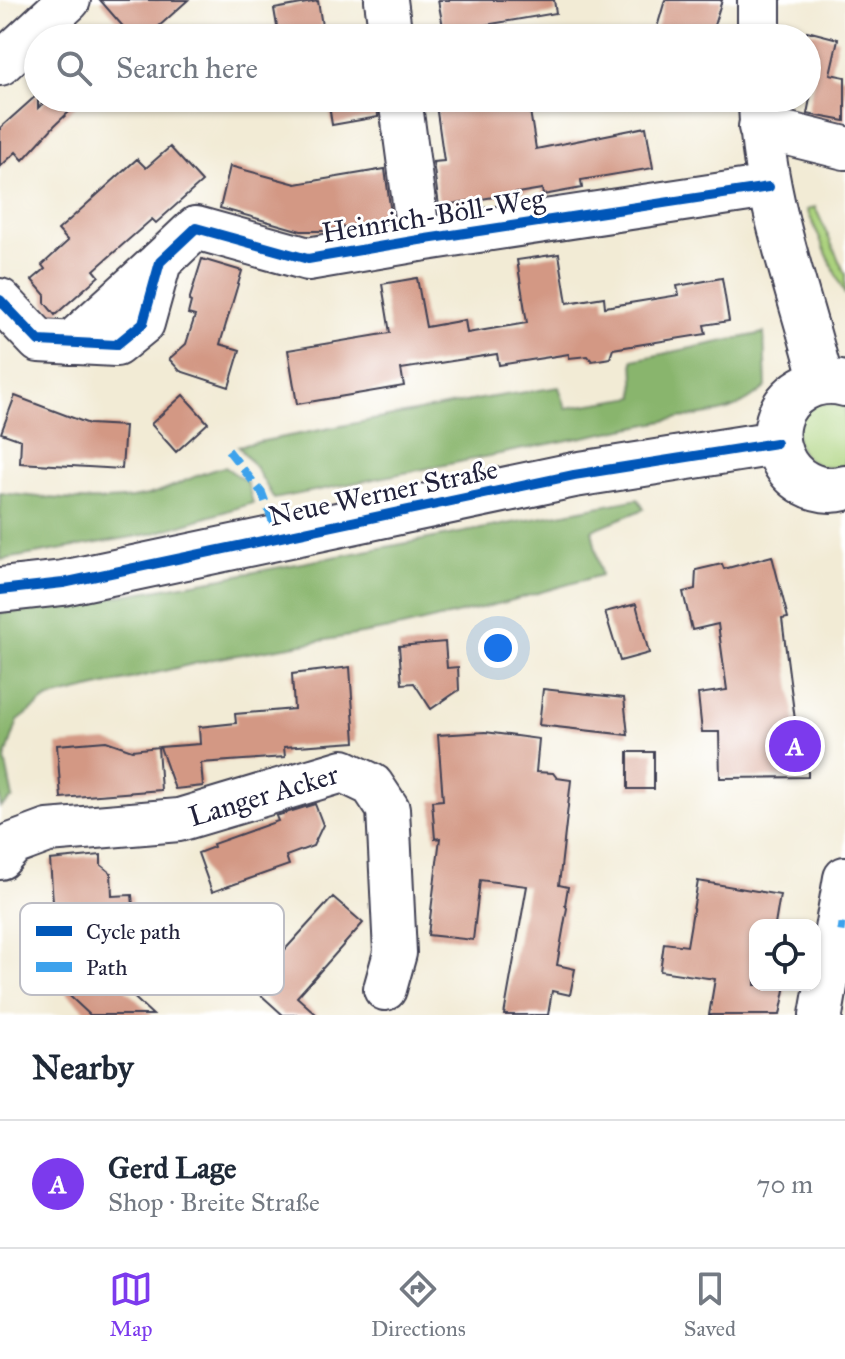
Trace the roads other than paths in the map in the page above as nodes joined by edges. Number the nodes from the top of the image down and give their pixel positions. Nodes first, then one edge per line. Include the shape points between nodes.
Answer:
1 (69, 0) edge
2 (386, 0) edge
3 (759, 0) edge
4 (43, 24) edge
5 (389, 24) edge
6 (759, 24) edge
7 (24, 42) edge
8 (0, 64) edge
9 (402, 112) edge
10 (760, 113) edge
11 (845, 148) edge
12 (769, 187) junction
13 (419, 240) junction
14 (0, 300) edge
15 (834, 383) edge
16 (776, 443) junction
17 (844, 498) edge
18 (0, 590) edge
19 (0, 858) edge
20 (845, 878) edge
21 (842, 927) edge
22 (385, 989) dead end
23 (821, 1015) edge

1 - 4 street
2 - 5 street
3 - 6 street
7 - 8 street
9 - 13 street
10 - 11 street
10 - 12 street
12 - 13 street, Heinrich-Böll-Weg
12 - 15 street
13 - 14 street, Heinrich-Böll-Weg via 308,259 196,228 160,262 143,323 116,345 39,341
15 - 16 main road via 809,386 786,403
16 - 17 main road via 787,470 799,480
16 - 18 main road, Neue Werner Straße via 574,475 63,583
19 - 22 street, Langer Acker via 13,844 48,831 179,820 343,771 372,785 388,809 395,953
20 - 21 street
21 - 23 street

